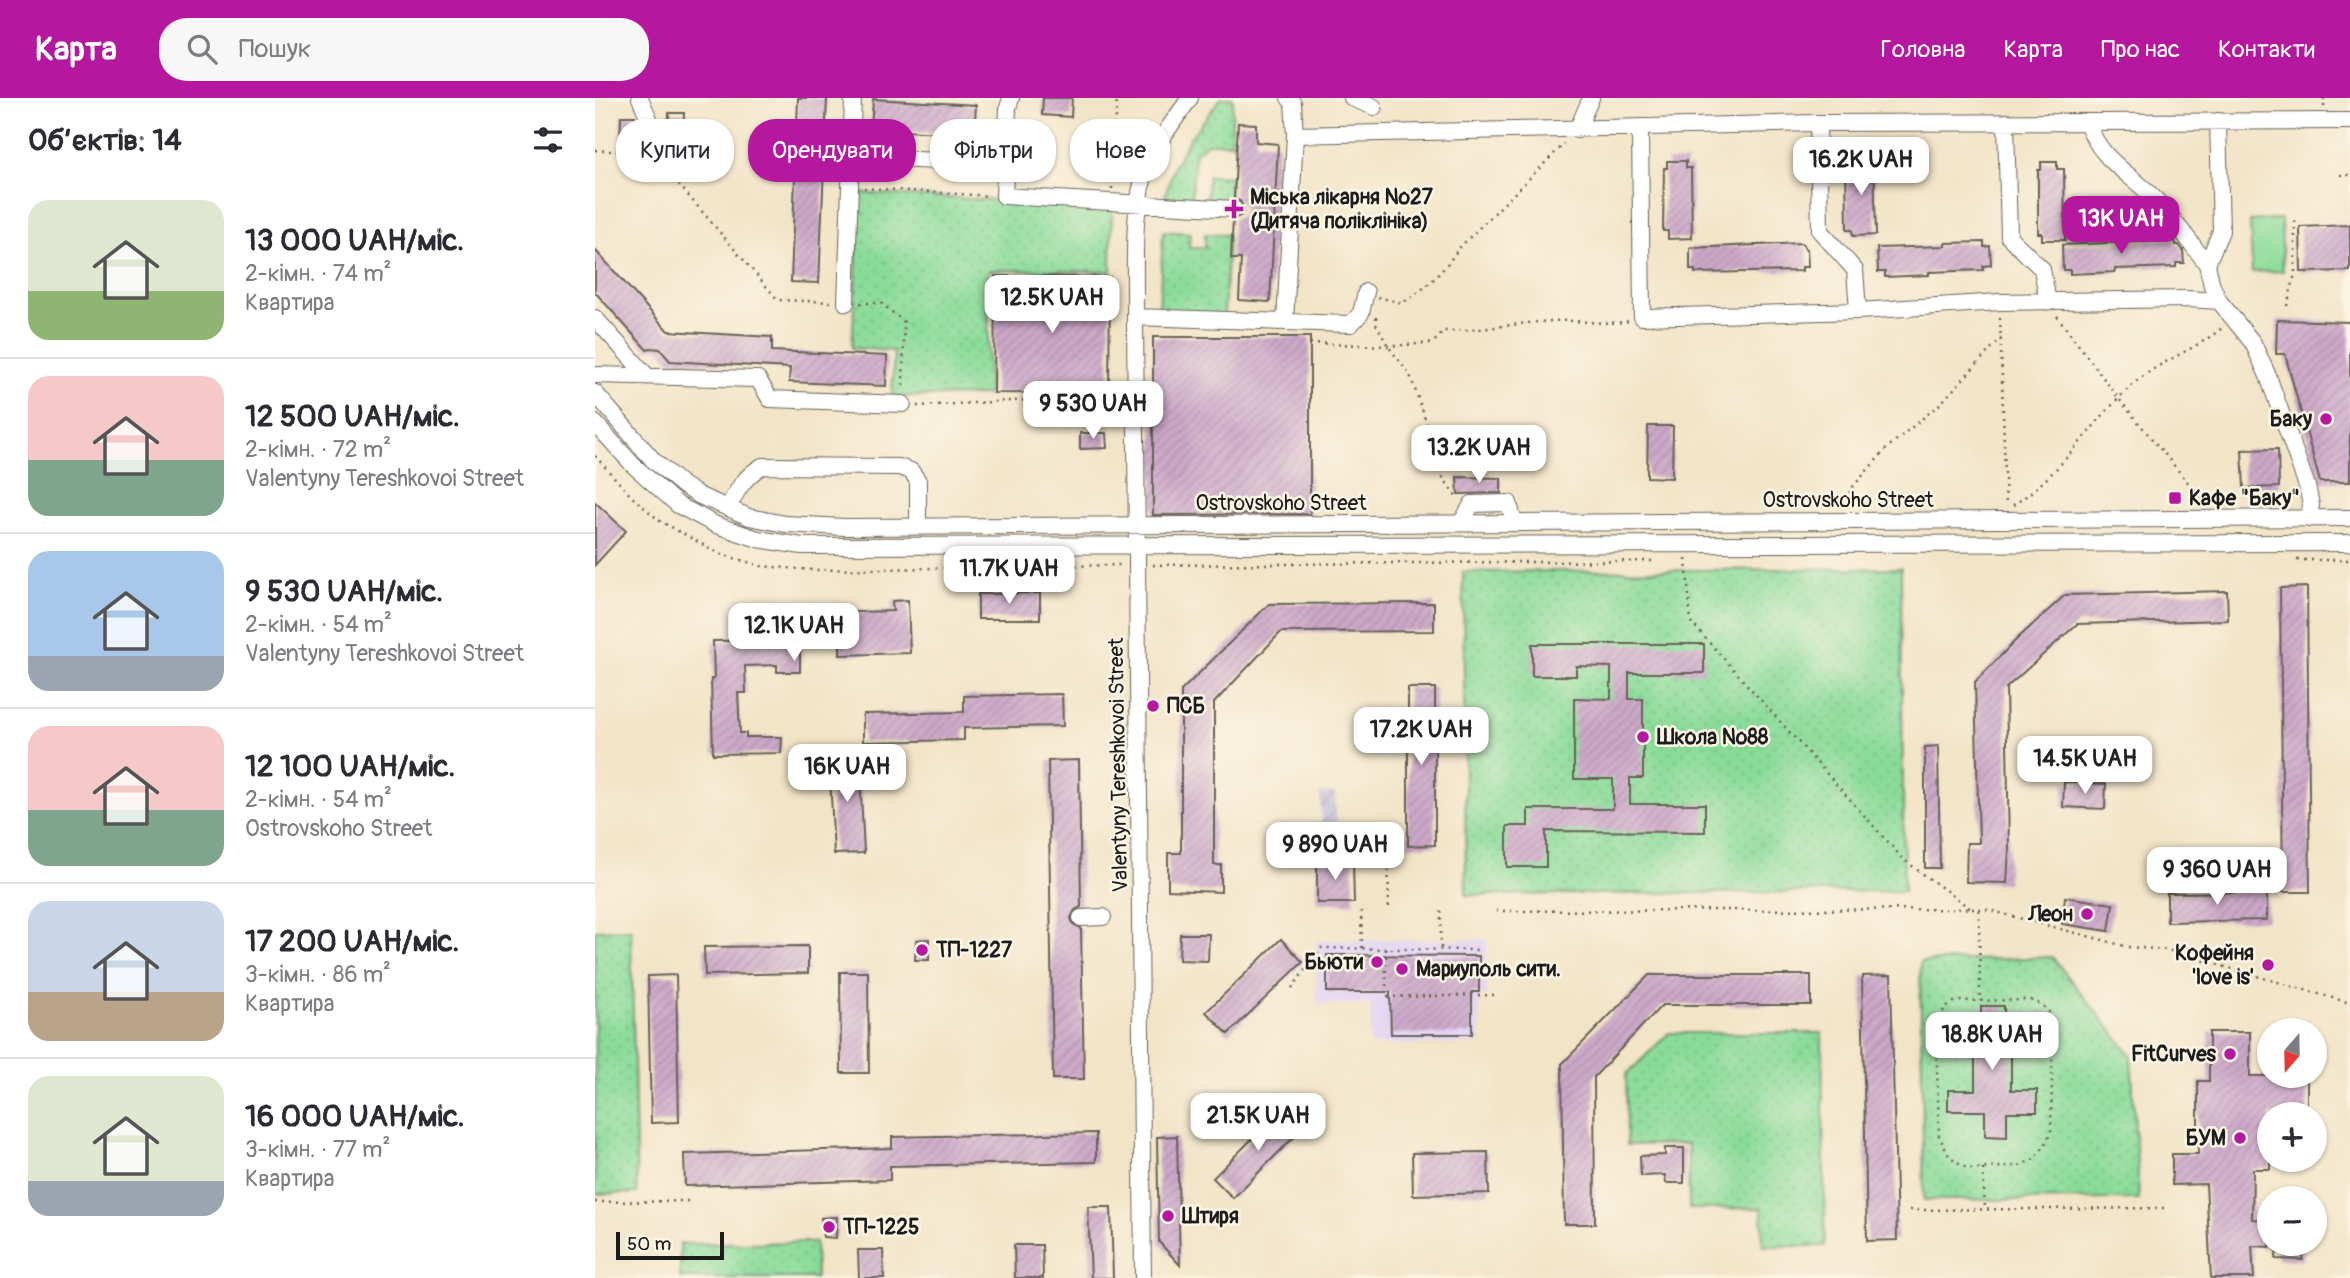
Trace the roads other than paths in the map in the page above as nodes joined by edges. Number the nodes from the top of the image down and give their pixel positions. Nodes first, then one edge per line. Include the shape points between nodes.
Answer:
1 (640, 98) edge
2 (853, 98) edge
3 (1011, 98) edge
4 (1190, 98) edge
5 (1289, 98) edge
6 (1352, 98) edge
7 (1591, 98) edge
8 (1374, 107) dead end
9 (649, 119) edge
10 (852, 119) edge
11 (1007, 119) edge
12 (2087, 121) junction
13 (2218, 121) junction
14 (2350, 121) edge
15 (2006, 122) junction
16 (1818, 123) junction
17 (1640, 127) junction
18 (1577, 130) junction
19 (1295, 135) junction
20 (851, 182) edge
21 (1004, 182) edge
22 (1137, 204) junction
23 (1234, 209) dead end
24 (2207, 264) junction
25 (1372, 294) road end
26 (2219, 301) junction
27 (2048, 302) junction
28 (846, 303) road end
29 (1858, 311) junction
30 (1135, 317) junction
31 (595, 318) edge
32 (1285, 322) junction
33 (595, 375) edge
34 (647, 376) junction
35 (595, 393) edge
36 (903, 404) road end
37 (595, 423) edge
38 (728, 508) junction
39 (2350, 518) edge
40 (2262, 519) junction
41 (2309, 519) junction
42 (1137, 525) junction
43 (918, 526) junction
44 (2262, 543) junction
45 (2350, 543) edge
46 (1137, 545) junction
47 (1103, 917) dead end
48 (1081, 918) dead end
49 (1143, 1278) edge

1 - 9 street
2 - 10 street
3 - 11 street
4 - 22 street, Valentyny Tereshkovoi Street via 1150,160
5 - 19 street
6 - 8 street
7 - 18 street
12 - 13 street
12 - 15 street
12 - 24 street via 2111,163 2156,200
13 - 14 street
13 - 24 street via 2221,231
15 - 16 street
15 - 27 street via 2009,237 2042,269
16 - 17 street
16 - 29 street via 1820,231 1855,270
17 - 18 street
17 - 29 street via 1641,317
18 - 19 street
19 - 32 street
20 - 28 street
21 - 22 street via 1004,196
22 - 23 street
22 - 30 street, Valentyny Tereshkovoi Street
24 - 26 street
25 - 32 street via 1351,324
26 - 27 street
26 - 41 street via 2253,343 2268,376 2307,486
27 - 29 street
30 - 32 street
30 - 42 street, Valentyny Tereshkovoi Street
31 - 34 street
33 - 34 street
34 - 36 street via 758,379 770,399
35 - 38 street, Ostrovskoho Street via 662,468 699,496
37 - 46 street, Ostrovskoho Street via 678,505 758,540 802,546
38 - 43 street, Ostrovskoho Street via 785,524
38 - 43 street via 737,488 762,466 899,467 911,471 918,481
39 - 41 street, Ostrovskoho Street
40 - 41 street, Ostrovskoho Street
40 - 42 street, Ostrovskoho Street
40 - 44 street
42 - 43 street, Ostrovskoho Street
42 - 46 street, Valentyny Tereshkovoi Street
44 - 45 street, Ostrovskoho Street
44 - 46 street, Ostrovskoho Street
46 - 49 street, Valentyny Tereshkovoi Street
47 - 48 street

